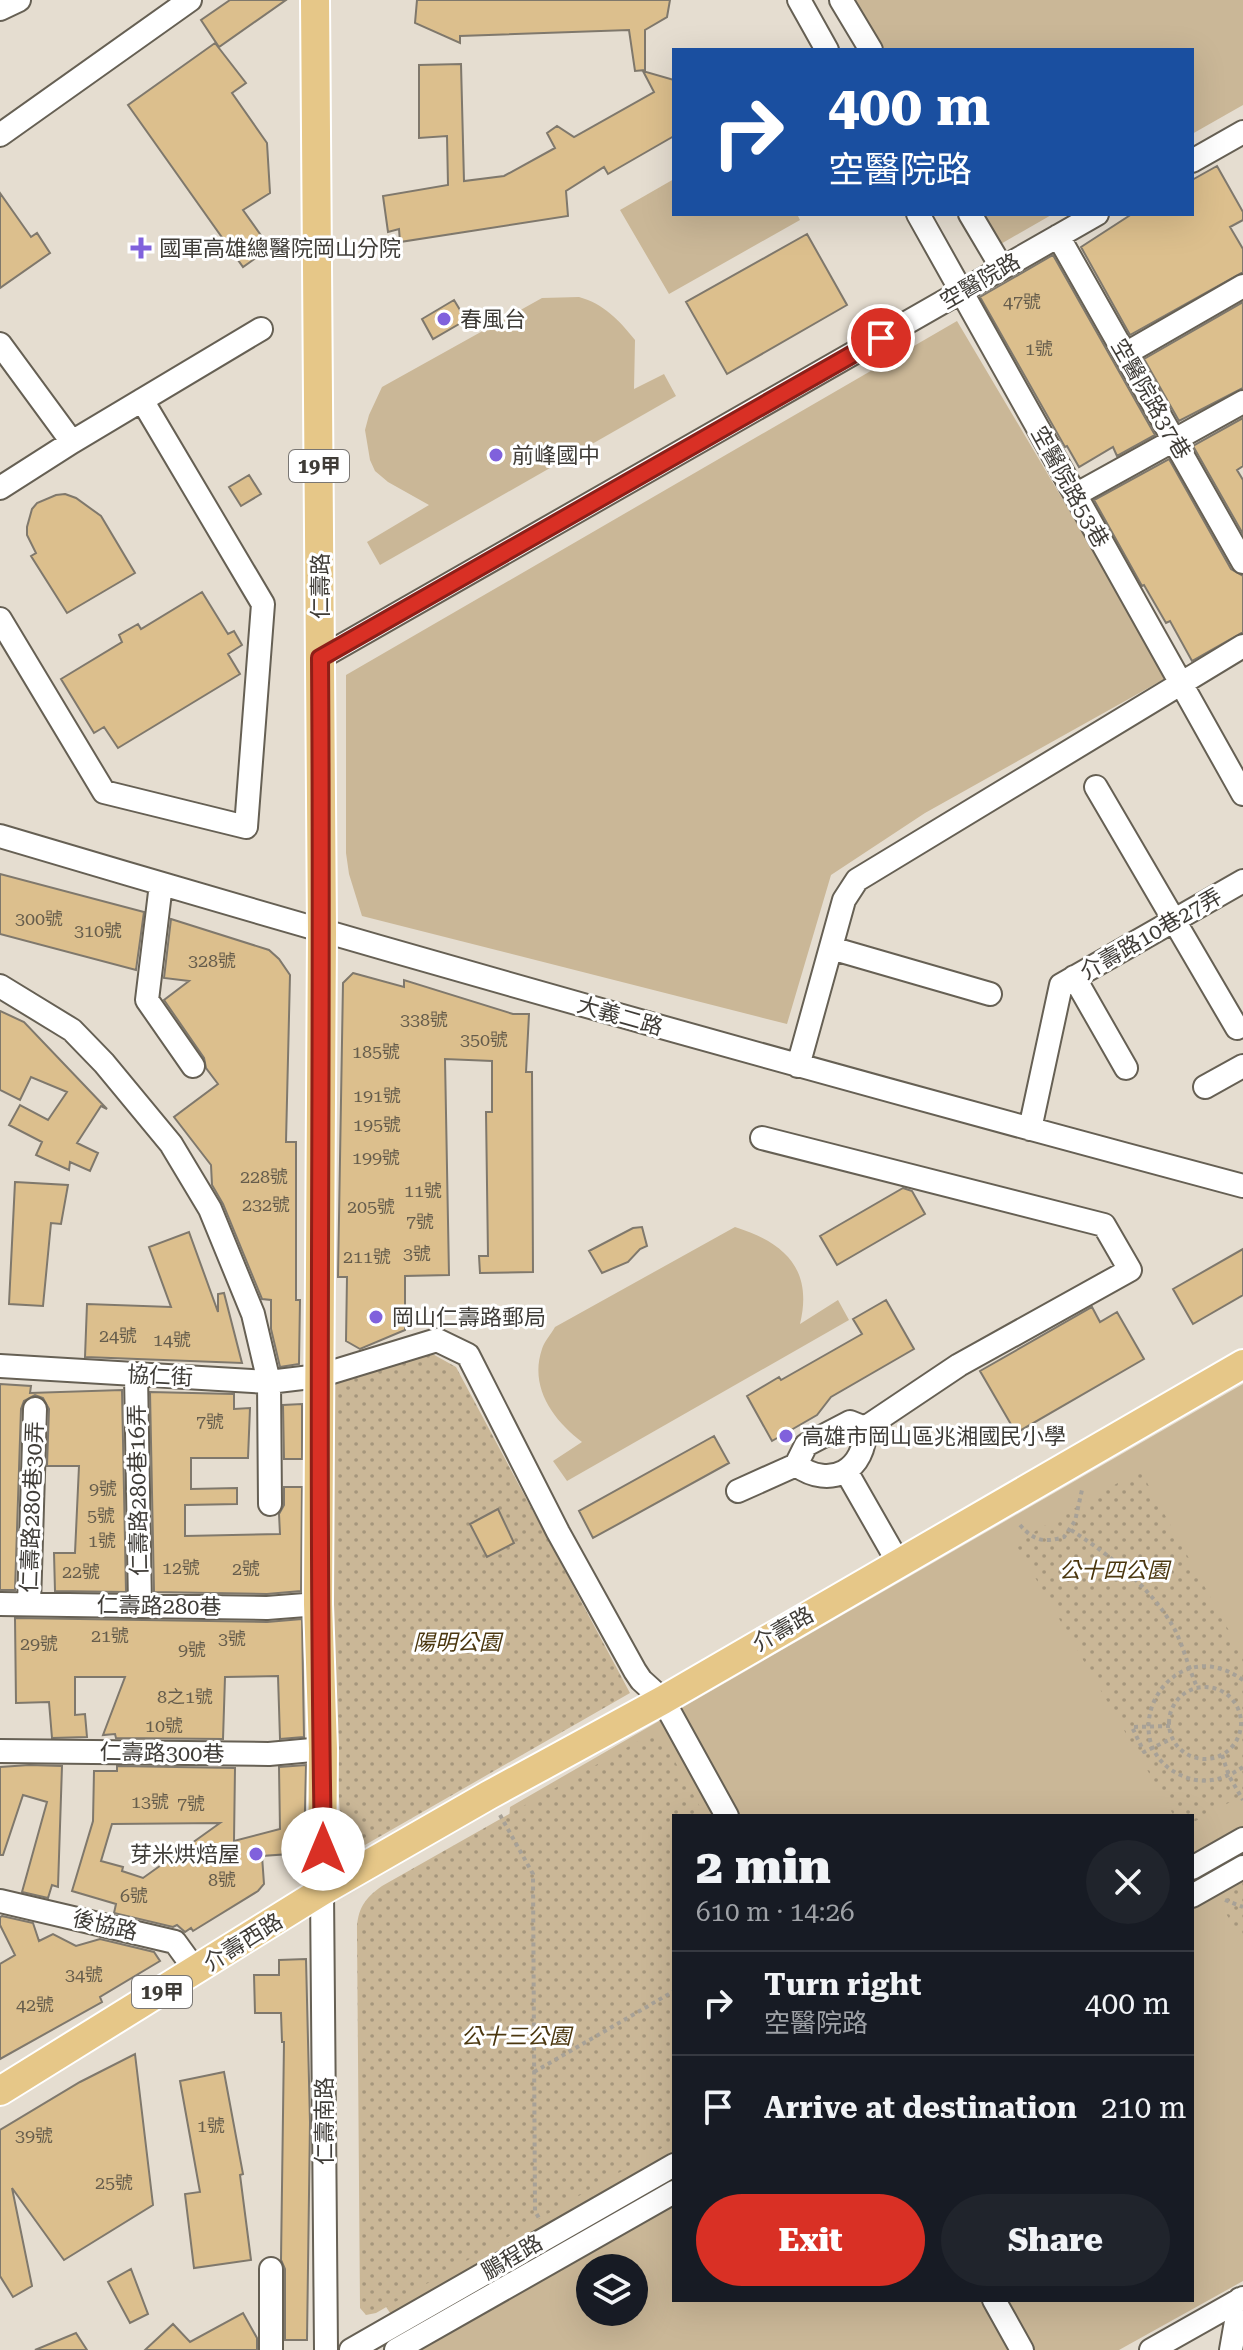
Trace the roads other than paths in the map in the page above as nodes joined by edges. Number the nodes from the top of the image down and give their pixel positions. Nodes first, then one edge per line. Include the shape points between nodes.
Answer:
1 (19, 0) edge
2 (190, 0) edge
3 (315, 0) edge
4 (799, 0) edge
5 (841, 0) edge
6 (0, 9) edge
7 (826, 48) edge
8 (870, 48) edge
9 (1243, 132) edge
10 (0, 135) edge
11 (1194, 160) edge
12 (919, 216) edge
13 (971, 216) edge
14 (1093, 216) edge
15 (1058, 236) junction
16 (1002, 268) junction
17 (1243, 286) edge
18 (961, 292) junction
19 (261, 329) dead end
20 (0, 344) edge
21 (1125, 354) junction
22 (142, 400) junction
23 (1243, 402) edge
24 (1174, 440) junction
25 (72, 442) junction
26 (0, 488) edge
27 (1075, 495) junction
28 (1243, 562) edge
29 (0, 619) edge
30 (1243, 646) edge
31 (320, 658) junction
32 (1180, 682) junction
33 (1096, 787) dead end
34 (1243, 794) edge
35 (0, 836) edge
36 (1243, 881) edge
37 (161, 884) junction
38 (1174, 920) junction
39 (322, 932) junction
40 (831, 948) junction
41 (1074, 977) junction
42 (0, 986) edge
43 (990, 994) dead end
44 (1237, 1028) dead end
45 (193, 1066) dead end
46 (798, 1066) junction
47 (1243, 1066) edge
48 (1126, 1068) dead end
49 (1205, 1087) dead end
50 (1030, 1129) junction
51 (762, 1138) dead end
52 (1243, 1186) edge
53 (1243, 1364) edge
54 (0, 1366) edge
55 (136, 1375) junction
56 (319, 1376) junction
57 (269, 1382) junction
58 (35, 1409) dead end
59 (865, 1428) junction
60 (796, 1465) junction
61 (846, 1471) junction
62 (738, 1491) dead end
63 (270, 1504) dead end
64 (898, 1562) junction
65 (0, 1604) edge
66 (29, 1604) junction
67 (318, 1604) junction
68 (140, 1605) junction
69 (663, 1700) junction
70 (323, 1749) junction
71 (0, 1751) edge
72 (726, 1814) edge
73 (1243, 1839) edge
74 (1194, 1867) edge
75 (1243, 1867) edge
76 (322, 1891) junction
77 (1194, 1895) edge
78 (0, 1901) edge
79 (196, 1971) junction
80 (0, 2091) edge
81 (672, 2166) edge
82 (672, 2193) edge
83 (271, 2269) dead end
84 (1242, 2299) edge
85 (995, 2302) edge
86 (271, 2350) edge
87 (326, 2350) edge
88 (351, 2350) edge
89 (396, 2350) edge
90 (1022, 2350) edge
91 (1151, 2350) edge
92 (1231, 2350) edge

1 - 6 street
2 - 10 street
3 - 31 main road, 仁壽路 / 19甲
4 - 7 street
5 - 8 street
9 - 11 street
12 - 18 street, 空醫院路53巷
13 - 16 street
14 - 15 street, 空醫院路
15 - 16 street, 空醫院路
15 - 21 street, 空醫院路37巷
16 - 18 street, 空醫院路
17 - 21 street
18 - 27 street, 空醫院路53巷
18 - 31 street, 空醫院路
19 - 22 street
20 - 25 street
21 - 24 street, 空醫院路37巷
22 - 25 street
22 - 29 street via 263,604 246,827 104,792
23 - 24 street
24 - 27 street
24 - 28 street, 空醫院路37巷
25 - 26 street
27 - 32 street, 空醫院路53巷
30 - 32 street
31 - 39 main road, 仁壽路 / 19甲
32 - 34 street
32 - 40 street via 857,880 844,900
33 - 38 street
35 - 37 street, 大義二路
36 - 38 street, 介壽路10巷27弄
37 - 39 street, 大義二路
37 - 45 street via 147,1000
38 - 41 street, 介壽路10巷27弄
38 - 44 street
39 - 46 street, 大義二路
39 - 56 main road, 仁壽路 / 19甲
40 - 43 street
40 - 46 street
41 - 48 street
41 - 50 street, 介壽路10巷27弄 via 1061,985
42 - 57 street via 72,1030 171,1144 210,1209 253,1314
46 - 50 street, 大義二路
47 - 49 street
50 - 52 street, 大義二路
51 - 59 street via 1104,1225 1130,1270 959,1365
53 - 64 main road, 介壽路
54 - 55 street, 協仁街
55 - 57 street, 協仁街
55 - 68 street, 仁壽路280巷16弄
56 - 57 street, 協仁街
56 - 67 main road, 仁壽路 / 19甲
56 - 69 street, 協仁街 via 437,1340 468,1355 635,1671
57 - 63 street
58 - 66 street, 仁壽路280巷30弄
59 - 60 street via 850,1422 806,1445
59 - 61 street via 865,1443
60 - 61 street via 827,1478
60 - 62 street
61 - 64 street
64 - 69 main road, 介壽路
65 - 66 street, 仁壽路280巷
66 - 68 street, 仁壽路280巷
67 - 68 street, 仁壽路280巷
67 - 70 main road, 仁壽路 / 19甲
69 - 72 street, 協仁街
69 - 76 main road, 介壽路
70 - 71 street, 仁壽路300巷 via 269,1754
70 - 76 main road, 仁壽路 / 19甲
73 - 74 street
75 - 77 street
76 - 79 main road, 介壽西路 / 19甲
76 - 87 street, 仁壽南路
78 - 79 street, 後協路 via 175,1942
79 - 80 main road, 介壽西路 / 19甲
81 - 88 street, 鵬程路
82 - 89 street, 鵬程路
83 - 86 street
84 - 91 street
84 - 92 street
85 - 90 street

